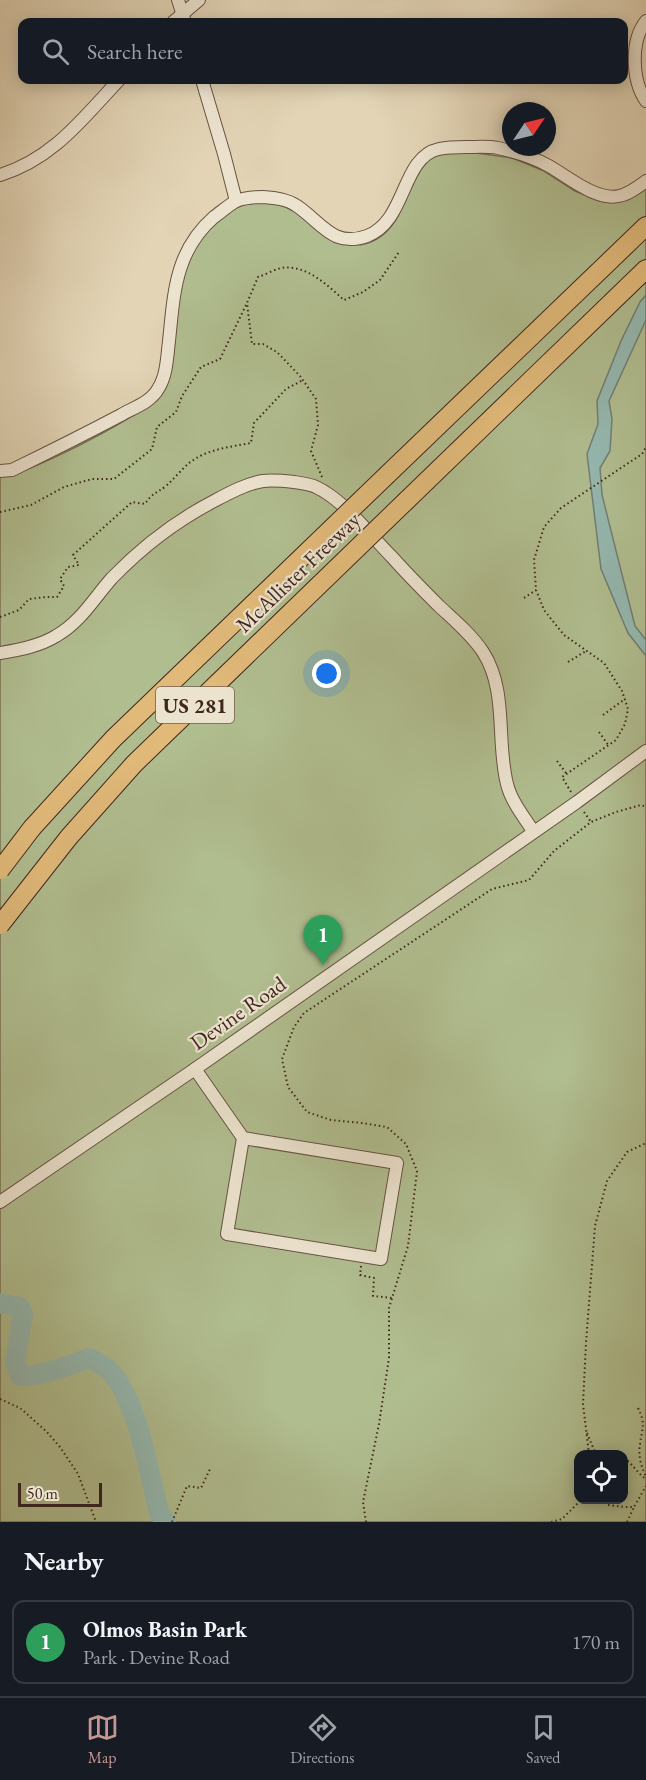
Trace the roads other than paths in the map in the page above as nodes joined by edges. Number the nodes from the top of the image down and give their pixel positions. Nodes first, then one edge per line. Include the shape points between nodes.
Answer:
1 (178, 0) edge
2 (198, 0) edge
3 (180, 18) edge
4 (181, 18) edge
5 (646, 21) edge
6 (115, 84) edge
7 (203, 84) edge
8 (646, 101) edge
9 (0, 175) edge
10 (646, 181) edge
11 (236, 201) junction
12 (646, 225) edge
13 (646, 269) edge
14 (0, 471) edge
15 (0, 653) edge
16 (646, 751) edge
17 (533, 831) junction
18 (0, 870) edge
19 (0, 925) edge
20 (195, 1069) junction
21 (243, 1138) junction
22 (0, 1202) edge

1 - 3 street
2 - 4 street
5 - 8 street via 640,28 636,72
6 - 9 street via 44,155
7 - 11 street
10 - 11 street via 617,197 576,184 522,153 495,147 437,149 421,160 385,225 352,241 334,236 296,205 280,198
11 - 14 street via 201,230 182,261 175,284 166,367 158,390 146,401 83,436 12,470
12 - 18 highway, McAllister Freeway / US 281, bridge via 113,739 32,828
13 - 19 highway, McAllister Freeway / US 281, bridge via 134,764 69,837
15 - 17 street via 36,645 70,627 141,549 192,512 264,481 314,485 335,498 484,654 495,681 507,786
16 - 17 street, Devine Road
17 - 20 street, Devine Road
20 - 21 street
20 - 22 street, Devine Road
21 - 21 street via 227,1234 381,1259 396,1163

